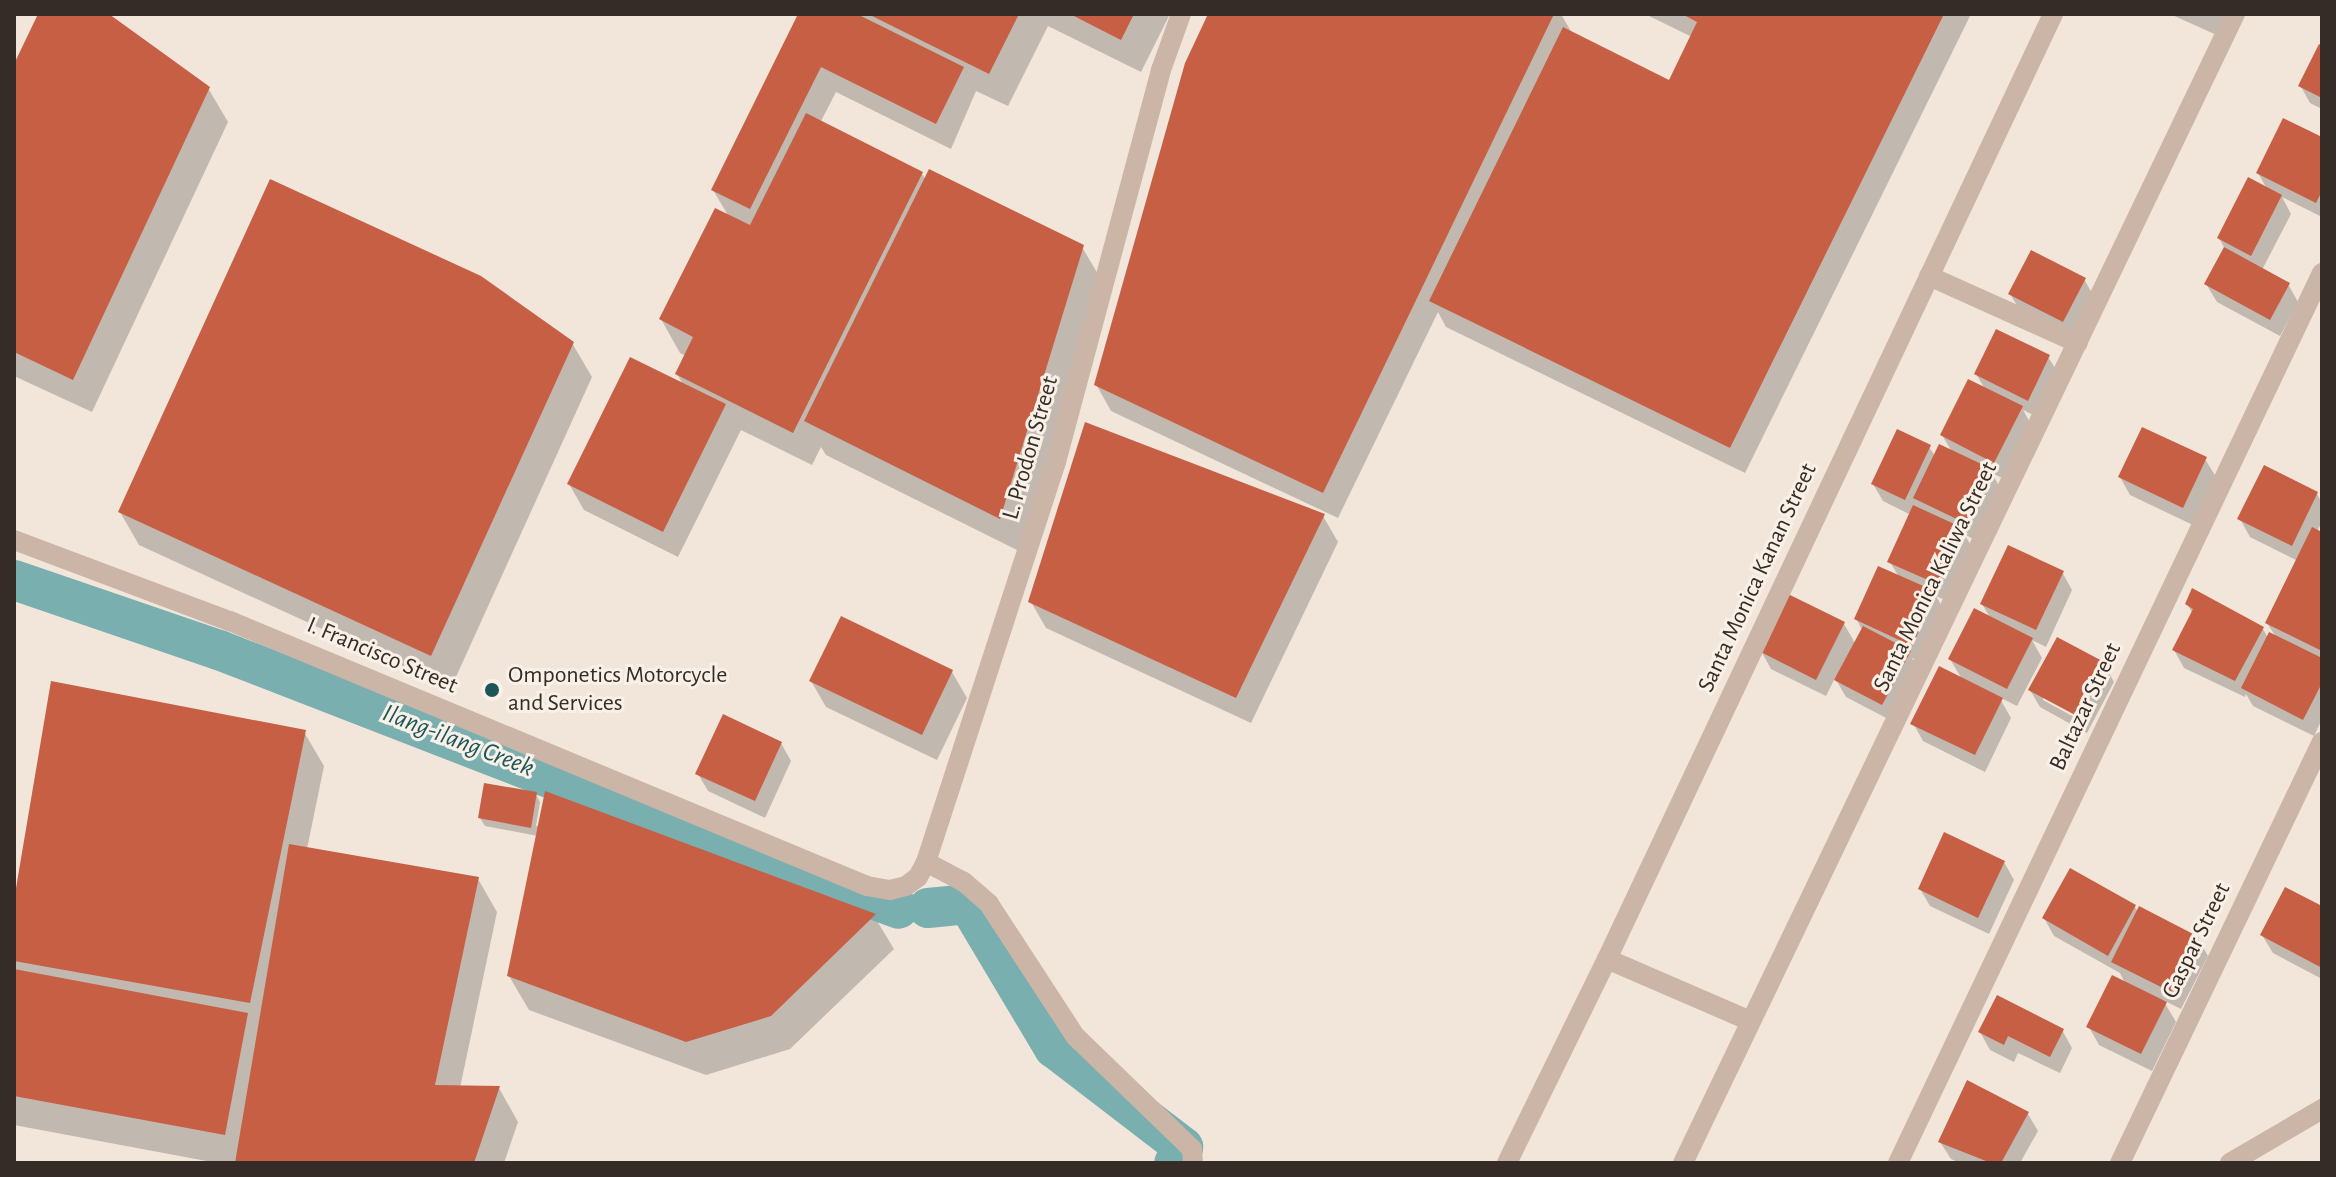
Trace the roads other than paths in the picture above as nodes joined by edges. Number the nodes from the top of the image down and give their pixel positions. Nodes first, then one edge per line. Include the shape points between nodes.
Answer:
1 (1181, 14) edge
2 (2053, 14) edge
3 (2235, 14) edge
4 (2322, 273) edge
5 (1929, 276) junction
6 (2078, 343) junction
7 (14, 540) edge
8 (2322, 742) edge
9 (926, 862) junction
10 (906, 886) joint
11 (1607, 959) junction
12 (1750, 1021) junction
13 (2322, 1109) edge
14 (1193, 1163) edge
15 (1507, 1163) edge
16 (1683, 1163) edge
17 (1898, 1163) edge
18 (2120, 1163) edge
19 (2230, 1163) edge

1 - 9 street, L. Prodon Street via 1161,70 1056,462
2 - 5 street, Santa Monica Kanan Street
3 - 6 street, Santa Monica Kaliwa Street
4 - 17 street, Baltazar Street
5 - 6 street
5 - 11 street, Santa Monica Kanan Street
6 - 12 street, Santa Monica Kaliwa Street
7 - 10 street, I. Francisco Street via 230,621 867,886
8 - 18 street, Gaspar Street
9 - 10 street, L. Prodon Street
9 - 14 street via 964,882 989,904 1075,1036 1192,1149
11 - 12 street
11 - 15 street, Santa Monica Kanan Street
12 - 16 street, Santa Monica Kaliwa Street
13 - 19 street

